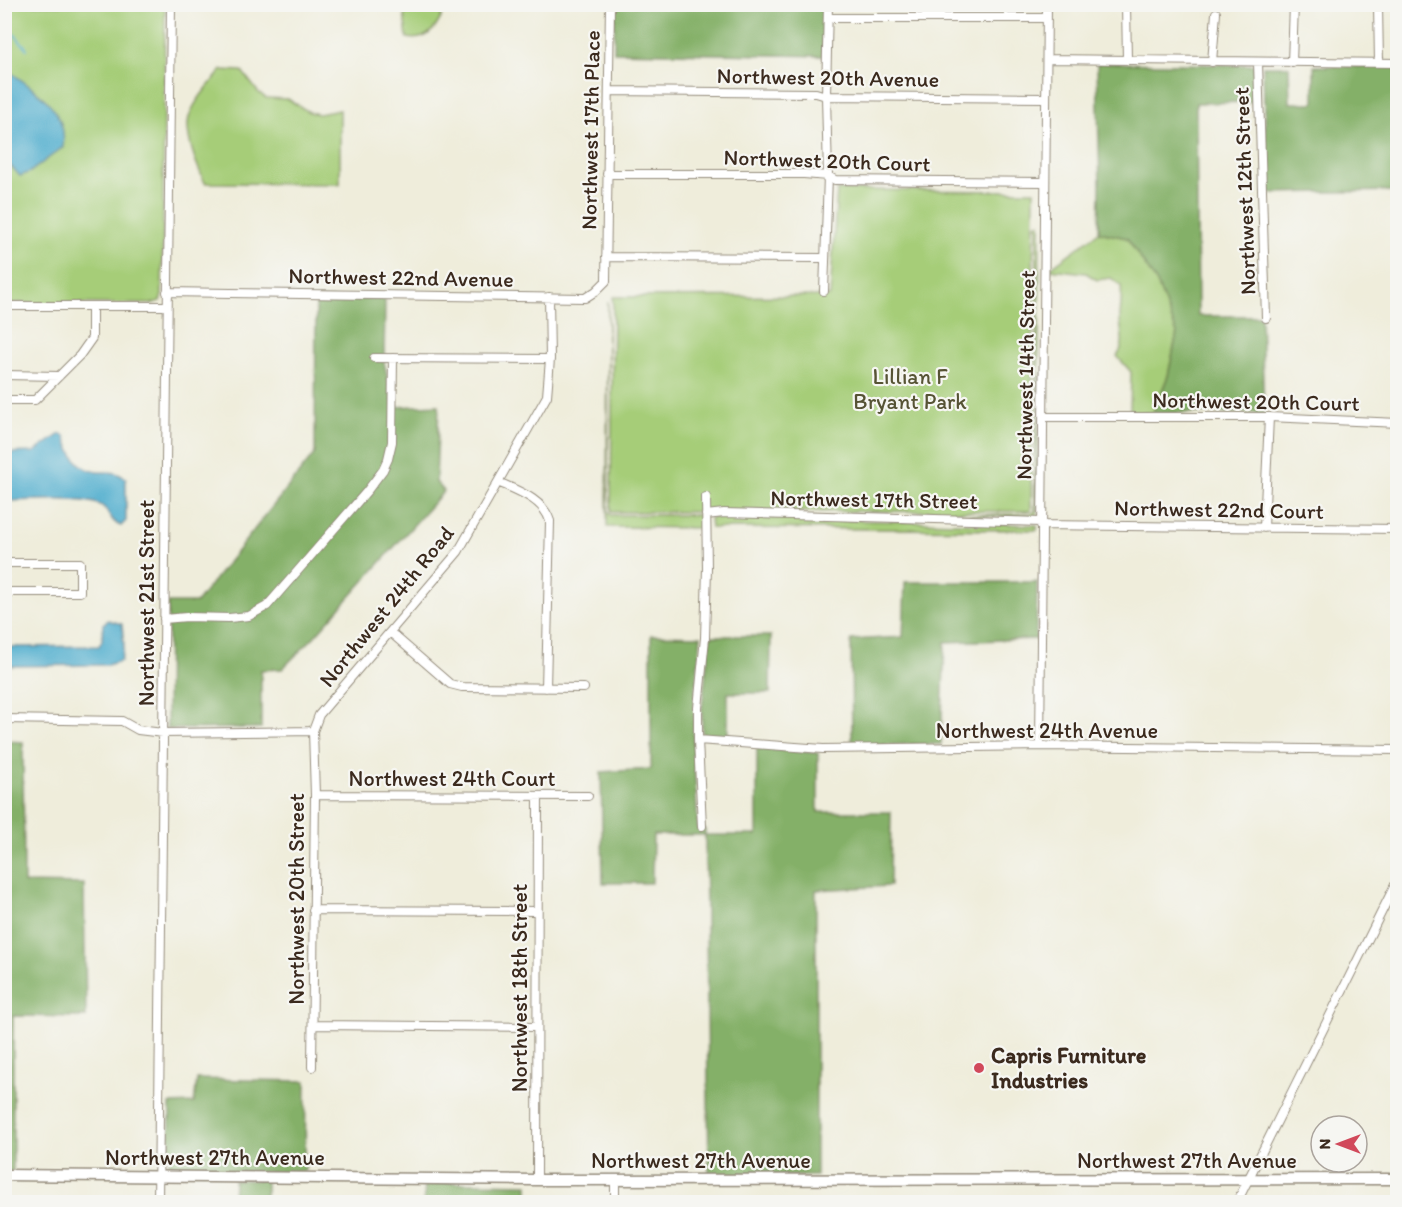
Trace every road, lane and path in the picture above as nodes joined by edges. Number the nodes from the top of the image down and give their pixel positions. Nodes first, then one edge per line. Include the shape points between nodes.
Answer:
1 (171, 4) edge
2 (610, 4) edge
3 (828, 4) edge
4 (1047, 4) edge
5 (1126, 4) edge
6 (1294, 4) edge
7 (1378, 4) edge
8 (1216, 13) dead end
9 (828, 18) junction
10 (1047, 18) junction
11 (1047, 59) junction
12 (1127, 60) junction
13 (1212, 62) junction
14 (1258, 62) junction
15 (1292, 63) junction
16 (1379, 63) junction
17 (1398, 63) edge
18 (609, 91) junction
19 (826, 96) junction
20 (1046, 98) junction
21 (608, 174) junction
22 (828, 176) junction
23 (1045, 182) junction
24 (606, 257) junction
25 (825, 258) junction
26 (824, 291) dead end
27 (167, 292) junction
28 (549, 297) junction
29 (4, 306) edge
30 (92, 306) junction
31 (166, 306) junction
32 (1266, 318) dead end
33 (374, 358) dead end
34 (393, 358) junction
35 (550, 359) junction
36 (4, 375) edge
37 (59, 376) junction
38 (4, 400) edge
39 (1042, 417) junction
40 (1269, 417) junction
41 (1398, 423) edge
42 (498, 482) junction
43 (706, 497) dead end
44 (706, 515) junction
45 (1041, 524) junction
46 (1264, 528) junction
47 (1398, 529) edge
48 (4, 563) edge
49 (4, 592) edge
50 (164, 619) junction
51 (390, 632) junction
52 (546, 688) junction
53 (584, 688) dead end
54 (4, 719) edge
55 (314, 731) junction
56 (163, 733) junction
57 (698, 740) junction
58 (1040, 746) junction
59 (1398, 750) edge
60 (315, 795) junction
61 (538, 796) junction
62 (588, 796) dead end
63 (702, 826) dead end
64 (1398, 879) edge
65 (313, 910) junction
66 (537, 911) junction
67 (314, 1025) junction
68 (537, 1027) junction
69 (312, 1067) dead end
70 (4, 1175) edge
71 (158, 1176) junction
72 (1398, 1179) edge
73 (537, 1180) junction
74 (615, 1180) junction
75 (1249, 1180) junction
76 (158, 1203) edge
77 (615, 1203) edge
78 (1237, 1203) edge

1 - 27 street, Northwest 21st Street
2 - 18 street, Northwest 17th Place
3 - 9 street
4 - 10 street, Northwest 14th Street
5 - 12 street
6 - 15 street
7 - 16 street
8 - 13 street
9 - 10 street
9 - 19 street
10 - 11 street, Northwest 14th Street
11 - 12 street
11 - 20 street, Northwest 14th Street
12 - 13 street
13 - 14 street
14 - 15 street
14 - 32 street, Northwest 12th Street
15 - 16 street
16 - 17 street
18 - 19 street, Northwest 20th Avenue
18 - 21 street, Northwest 17th Place
19 - 20 street, Northwest 20th Avenue
19 - 22 street
20 - 23 street, Northwest 14th Street
21 - 22 street, Northwest 20th Court
21 - 24 street, Northwest 17th Place
22 - 23 street, Northwest 20th Court via 835,180
22 - 25 street
23 - 39 street, Northwest 14th Street
24 - 25 street
24 - 28 street, Northwest 22nd Avenue via 606,281 596,291 585,298
25 - 26 street
27 - 28 street, Northwest 22nd Avenue
27 - 31 street, Northwest 21st Street
28 - 35 street, Northwest 24th Road
29 - 30 street
30 - 31 street
30 - 37 street via 92,338
31 - 50 street, Northwest 21st Street
33 - 34 street
34 - 35 street
34 - 50 street via 392,442 383,470 267,606 249,616
35 - 42 street, Northwest 24th Road via 547,396
36 - 37 street
37 - 38 street via 35,400
39 - 40 street, Northwest 20th Court
39 - 45 street, Northwest 14th Street
40 - 41 street, Northwest 20th Court
40 - 46 street
42 - 51 street, Northwest 24th Road via 458,552
42 - 52 street via 527,495 546,510 550,521
43 - 44 street
44 - 45 street, Northwest 17th Street
44 - 57 street via 705,638
45 - 46 street, Northwest 22nd Court
45 - 58 street, Northwest 14th Street
46 - 47 street, Northwest 22nd Court
48 - 49 street via 81,562 80,592
50 - 56 street, Northwest 21st Street
51 - 52 street via 450,684
51 - 55 street, Northwest 24th Road via 319,715
52 - 53 street
54 - 56 street via 122,721 138,730
55 - 56 street
55 - 60 street, Northwest 20th Street
56 - 71 street, Northwest 21st Street
57 - 58 street, Northwest 24th Avenue via 823,749
57 - 63 street
58 - 59 street, Northwest 24th Avenue
60 - 61 street, Northwest 24th Court
60 - 65 street, Northwest 20th Street
61 - 62 street, Northwest 24th Court
61 - 66 street, Northwest 18th Street
64 - 75 street
65 - 66 street
65 - 67 street, Northwest 20th Street
66 - 68 street, Northwest 18th Street
67 - 68 street
67 - 69 street, Northwest 20th Street
68 - 73 street, Northwest 18th Street
70 - 71 street, Northwest 27th Avenue
71 - 73 street, Northwest 27th Avenue
71 - 76 street, Northwest 21st Street
72 - 75 street, Northwest 27th Avenue
73 - 74 street, Northwest 27th Avenue
74 - 75 street, Northwest 27th Avenue
74 - 77 street
75 - 78 street

